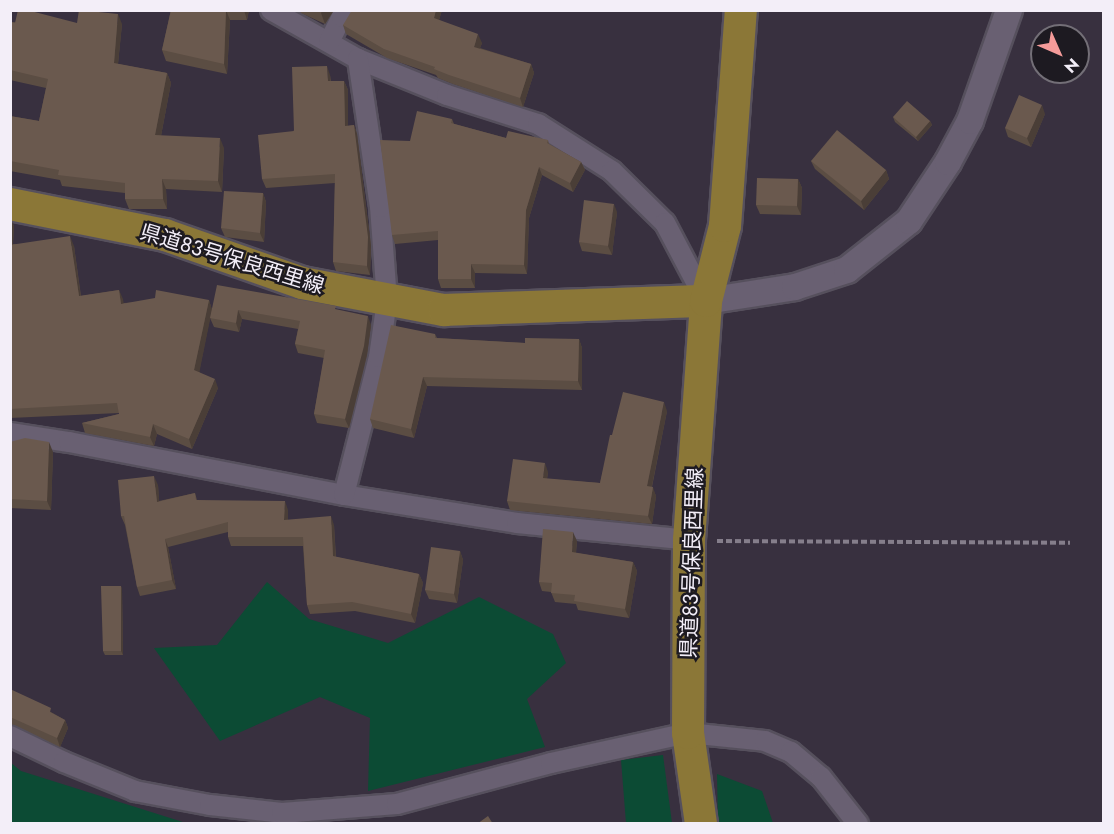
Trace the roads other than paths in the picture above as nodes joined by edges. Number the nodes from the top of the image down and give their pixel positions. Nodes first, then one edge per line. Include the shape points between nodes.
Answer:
1 (271, 10) edge
2 (349, 10) edge
3 (741, 10) edge
4 (1009, 10) edge
5 (329, 42) junction
6 (358, 59) junction
7 (10, 204) edge
8 (387, 300) junction
9 (706, 301) junction
10 (10, 434) edge
11 (344, 495) junction
12 (689, 540) junction
13 (688, 733) junction
14 (10, 736) edge
15 (701, 824) edge
16 (858, 824) edge

1 - 5 street
2 - 5 street
3 - 9 main road, 県道83号保良西里線 via 725,226
4 - 9 street via 970,121 909,221 848,270 795,287
5 - 6 street
6 - 8 street via 380,207
6 - 9 street via 447,95 538,124 612,171 665,223
7 - 8 main road, 県道83号保良西里線 via 165,235 302,283
8 - 9 main road, 県道83号保良西里線 via 444,310
8 - 11 street via 379,357
9 - 12 main road, 県道83号保良西里線
10 - 11 street
11 - 12 street via 517,523
12 - 13 main road, 県道83号保良西里線
13 - 14 street via 551,763 397,804 282,813 135,791
13 - 15 main road, 県道83号保良西里線
13 - 16 street via 765,741 791,752 821,777

